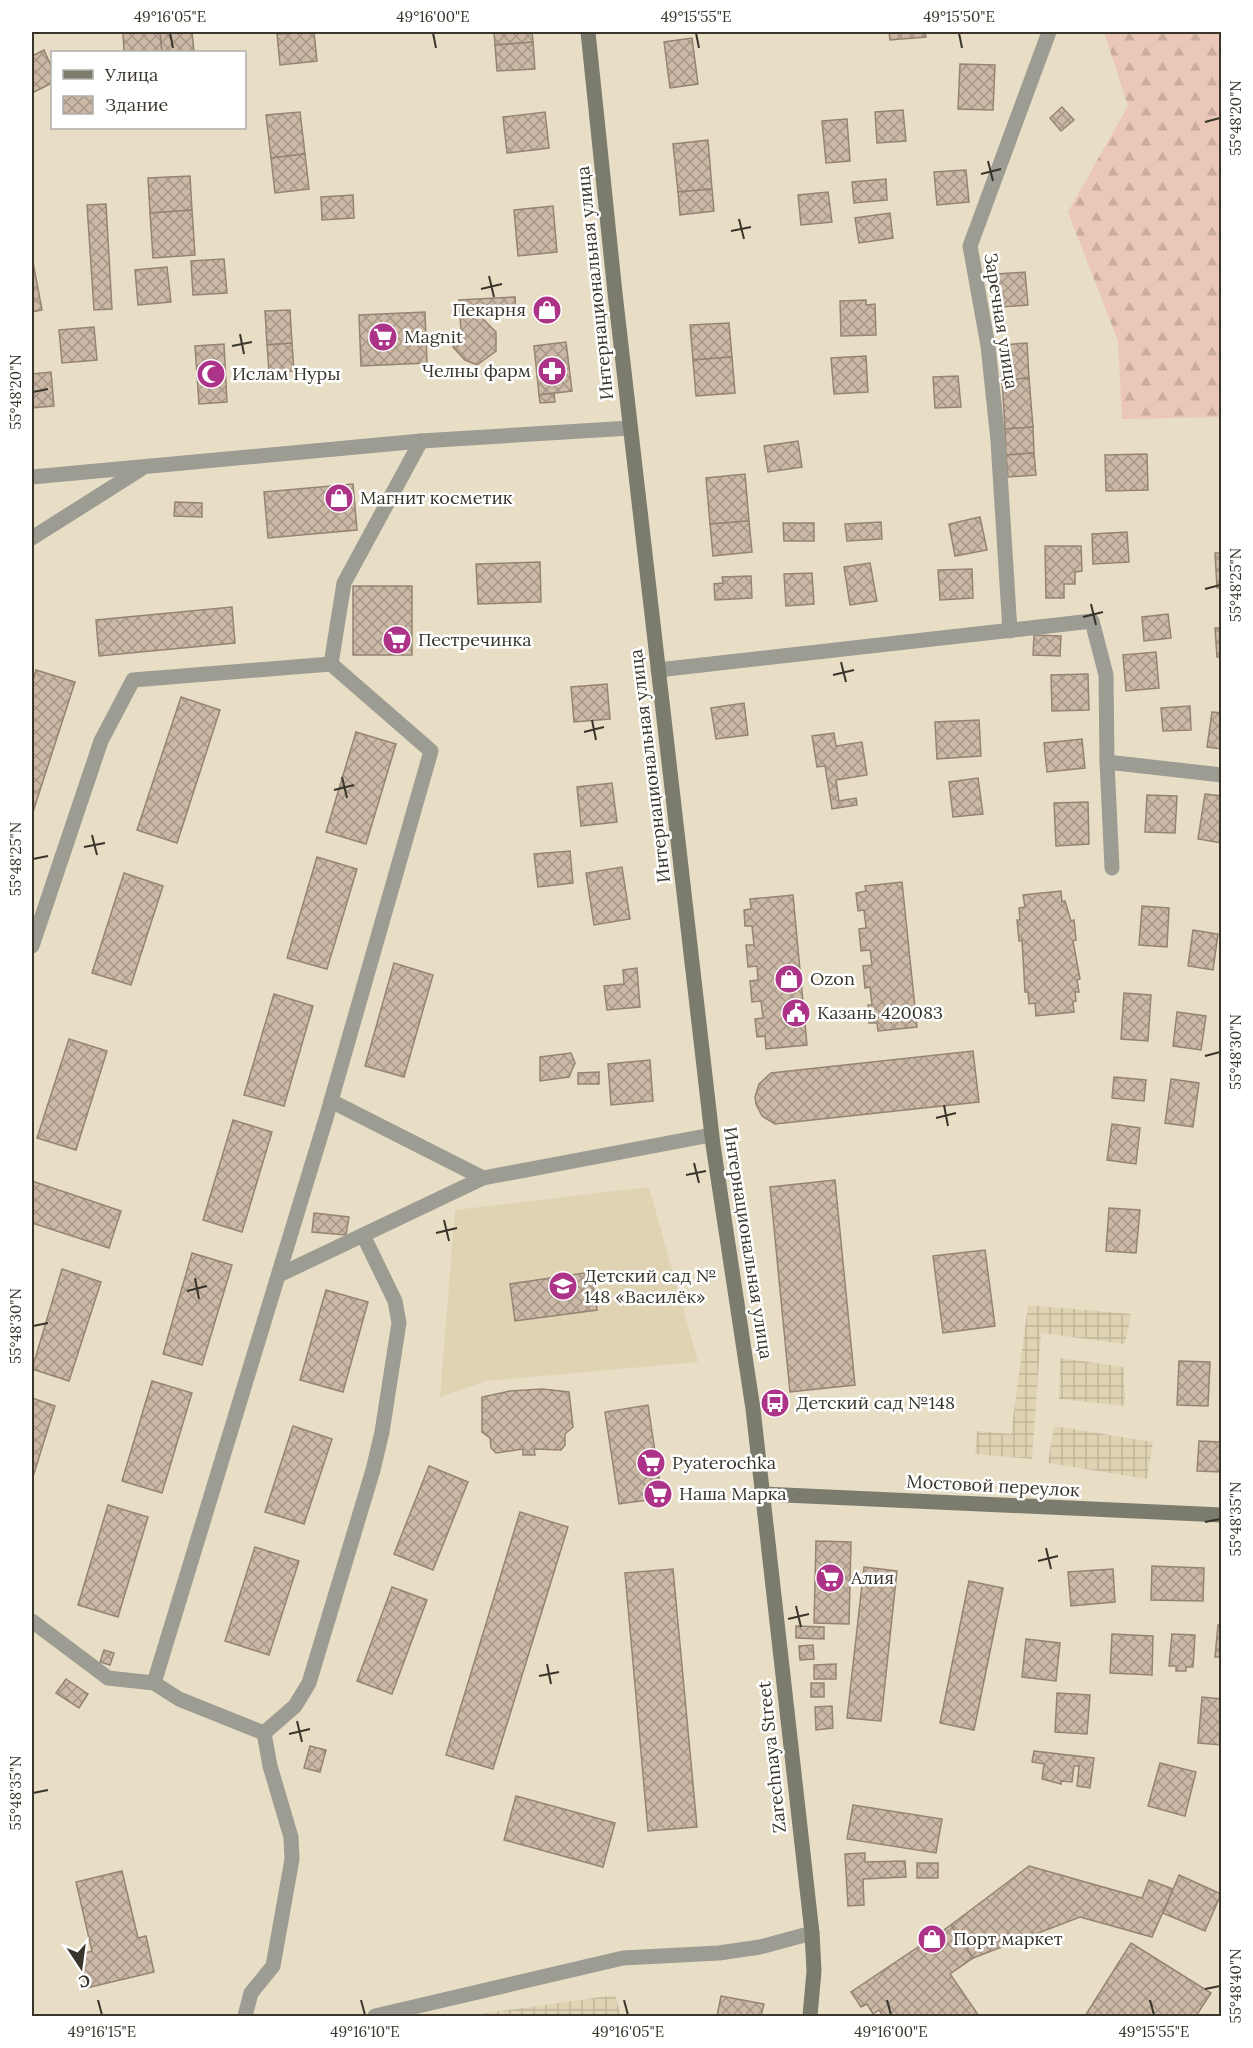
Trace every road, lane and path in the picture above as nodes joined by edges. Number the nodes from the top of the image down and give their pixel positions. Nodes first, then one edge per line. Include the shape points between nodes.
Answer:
1 (588, 32) edge
2 (1049, 32) edge
3 (1060, 32) edge
4 (1040, 58) junction
5 (630, 428) junction
6 (421, 441) junction
7 (145, 466) junction
8 (32, 477) edge
9 (32, 538) edge
10 (1010, 630) junction
11 (331, 664) junction
12 (658, 670) junction
13 (1107, 762) junction
14 (1221, 775) edge
15 (1112, 868) dead end
16 (32, 946) edge
17 (331, 1101) junction
18 (711, 1135) junction
19 (483, 1178) junction
20 (363, 1235) junction
21 (279, 1275) junction
22 (763, 1494) junction
23 (1221, 1515) edge
24 (32, 1621) edge
25 (154, 1683) junction
26 (264, 1733) junction
27 (812, 1933) junction
28 (245, 2016) edge
29 (375, 2016) edge
30 (810, 2016) edge

1 - 5 street, Интернациональная улица
2 - 4 street, Заречная улица
3 - 4 street
4 - 10 street, Заречная улица via 970,246 989,356
5 - 6 street
5 - 12 street, Интернациональная улица
6 - 7 street
6 - 11 street via 344,583
7 - 8 street
7 - 9 street
10 - 12 street
10 - 13 street via 1092,621 1106,675
11 - 16 street via 133,680 101,741
11 - 17 street via 431,751
12 - 18 street, Интернациональная улица
13 - 14 street
13 - 15 street
17 - 19 street
17 - 21 street
18 - 19 street
18 - 22 street, Интернациональная улица
19 - 20 street
20 - 21 street
20 - 26 street via 395,1301 399,1323 382,1432 309,1683 295,1706
21 - 25 street
22 - 23 street, Мостовой переулок
22 - 27 street, Zarechnaya Street
24 - 25 street via 108,1678
25 - 26 street via 179,1700
26 - 28 street via 291,1837 292,1859 273,1966 250,1993
27 - 29 street via 719,1953 623,1958
27 - 30 street, Zarechnaya Street

